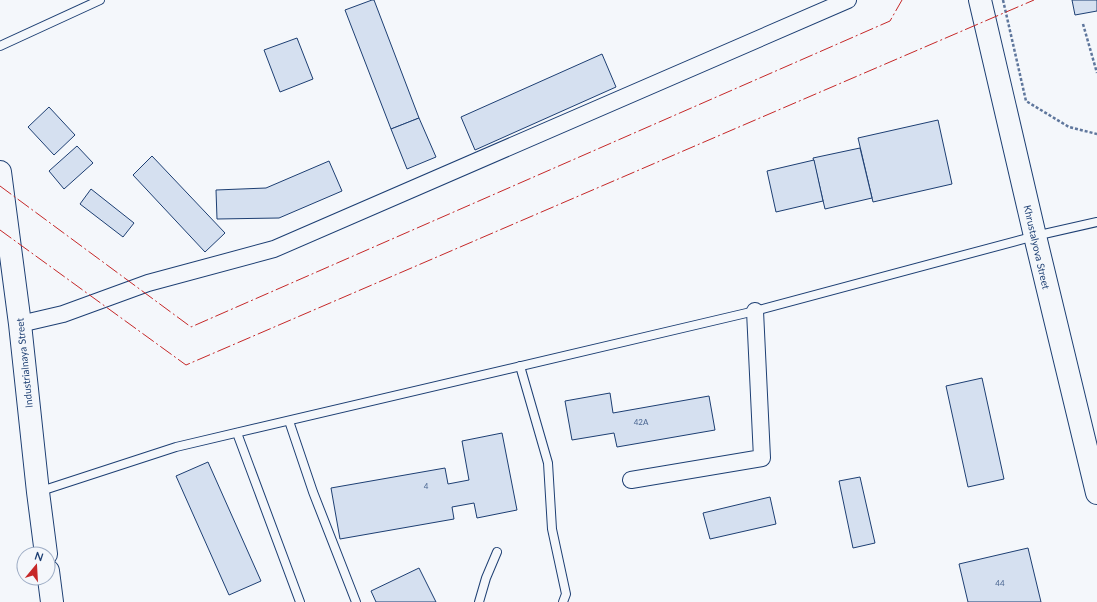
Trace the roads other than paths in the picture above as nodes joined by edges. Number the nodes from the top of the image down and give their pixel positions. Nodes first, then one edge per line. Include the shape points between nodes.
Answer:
1 (100, 0) edge
2 (848, 0) edge
3 (980, 0) edge
4 (0, 46) edge
5 (0, 172) edge
6 (2, 199) edge
7 (1097, 222) edge
8 (1035, 236) junction
9 (755, 311) junction
10 (20, 324) junction
11 (520, 366) junction
12 (289, 421) junction
13 (237, 433) junction
14 (631, 480) dead end
15 (38, 492) junction
16 (1097, 493) edge
17 (45, 546) edge
18 (497, 552) dead end
19 (50, 586) edge
20 (52, 602) edge
21 (300, 602) edge
22 (356, 602) edge
23 (479, 602) edge
24 (563, 602) edge

1 - 4 lane
2 - 10 street via 274,249 148,283 63,314
3 - 8 main road, Khrustalyova Street
5 - 6 main road, Industrialnaya Street
6 - 10 main road, Industrialnaya Street
7 - 8 lane
8 - 9 lane
8 - 16 main road, Khrustalyova Street
9 - 11 lane
9 - 14 street via 762,458
10 - 15 main road, Industrialnaya Street
11 - 12 lane
11 - 24 lane via 548,463 552,529 566,594
12 - 13 lane
12 - 22 lane via 313,492
13 - 15 lane via 176,448
13 - 21 lane
15 - 17 main road, Industrialnaya Street
18 - 23 lane
19 - 20 main road

